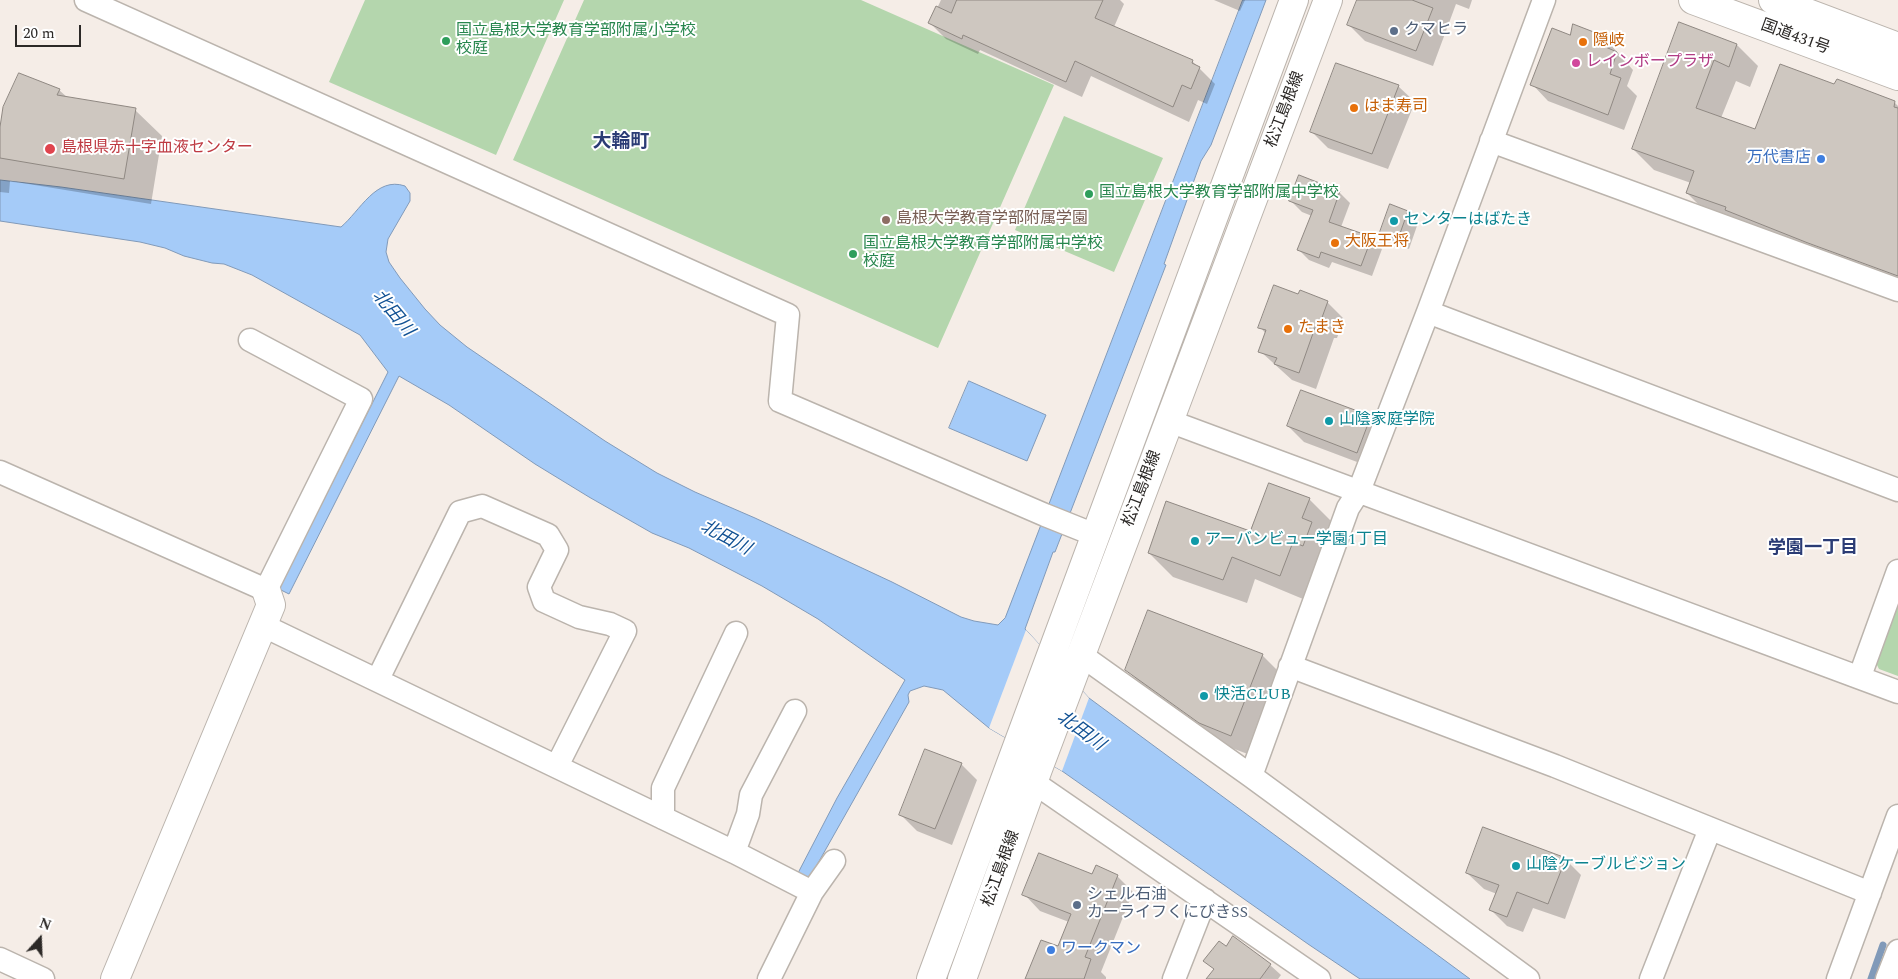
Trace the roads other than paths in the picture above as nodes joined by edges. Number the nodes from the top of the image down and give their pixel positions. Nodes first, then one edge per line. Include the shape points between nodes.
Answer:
1 (86, 0) edge
2 (1294, 0) edge
3 (1328, 0) edge
4 (1544, 0) edge
5 (1692, 0) edge
6 (1773, 0) edge
7 (1898, 47) edge
8 (1898, 76) edge
9 (1491, 141) junction
10 (1898, 290) edge
11 (1428, 312) junction
12 (250, 340) dead end
13 (1168, 421) junction
14 (0, 472) edge
15 (1898, 490) edge
16 (1359, 491) junction
17 (1095, 535) junction
18 (1898, 571) edge
19 (266, 590) junction
20 (262, 625) junction
21 (736, 633) dead end
22 (1078, 662) junction
23 (1290, 666) junction
24 (1860, 676) junction
25 (378, 679) junction
26 (1898, 692) edge
27 (795, 711) dead end
28 (557, 766) junction
29 (1036, 775) junction
30 (1251, 776) junction
31 (1898, 816) edge
32 (663, 818) junction
33 (1710, 829) junction
34 (734, 852) junction
35 (834, 861) dead end
36 (812, 892) junction
37 (1870, 893) junction
38 (1205, 900) junction
39 (1898, 951) edge
40 (0, 959) edge
41 (43, 979) edge
42 (115, 979) edge
43 (769, 979) edge
44 (931, 979) edge
45 (962, 979) edge
46 (1174, 979) edge
47 (1319, 979) edge
48 (1528, 979) edge
49 (1651, 979) edge
50 (1838, 979) edge
51 (1887, 979) edge

1 - 17 street via 788,315 780,400
2 - 17 main road, 松江島根線
3 - 13 main road, 松江島根線
4 - 9 street
5 - 8 main road, 国道431号
6 - 7 main road, 国道431号
9 - 10 street
9 - 11 street
11 - 15 street
11 - 16 street
12 - 19 street via 361,399
13 - 16 street
13 - 22 main road, 松江島根線
14 - 19 street
16 - 23 street via 1348,508
16 - 24 street
17 - 44 main road, 松江島根線
18 - 24 street
19 - 20 main road via 271,605
20 - 25 street
20 - 42 main road
21 - 32 street via 662,788
22 - 29 main road, 松江島根線
22 - 30 street
23 - 30 street
23 - 33 street via 1555,766
24 - 26 street
25 - 28 street
25 - 28 street via 460,512 482,506 548,536 557,550 539,587 544,601 579,617 625,631
27 - 34 street via 751,795 748,814
28 - 32 street
29 - 38 street
29 - 45 main road, 松江島根線
30 - 48 street
31 - 37 street
32 - 34 street
33 - 37 street
33 - 49 street
34 - 36 street
35 - 36 street
36 - 43 street
37 - 50 street
38 - 46 street
38 - 47 street
39 - 51 street
40 - 41 street

